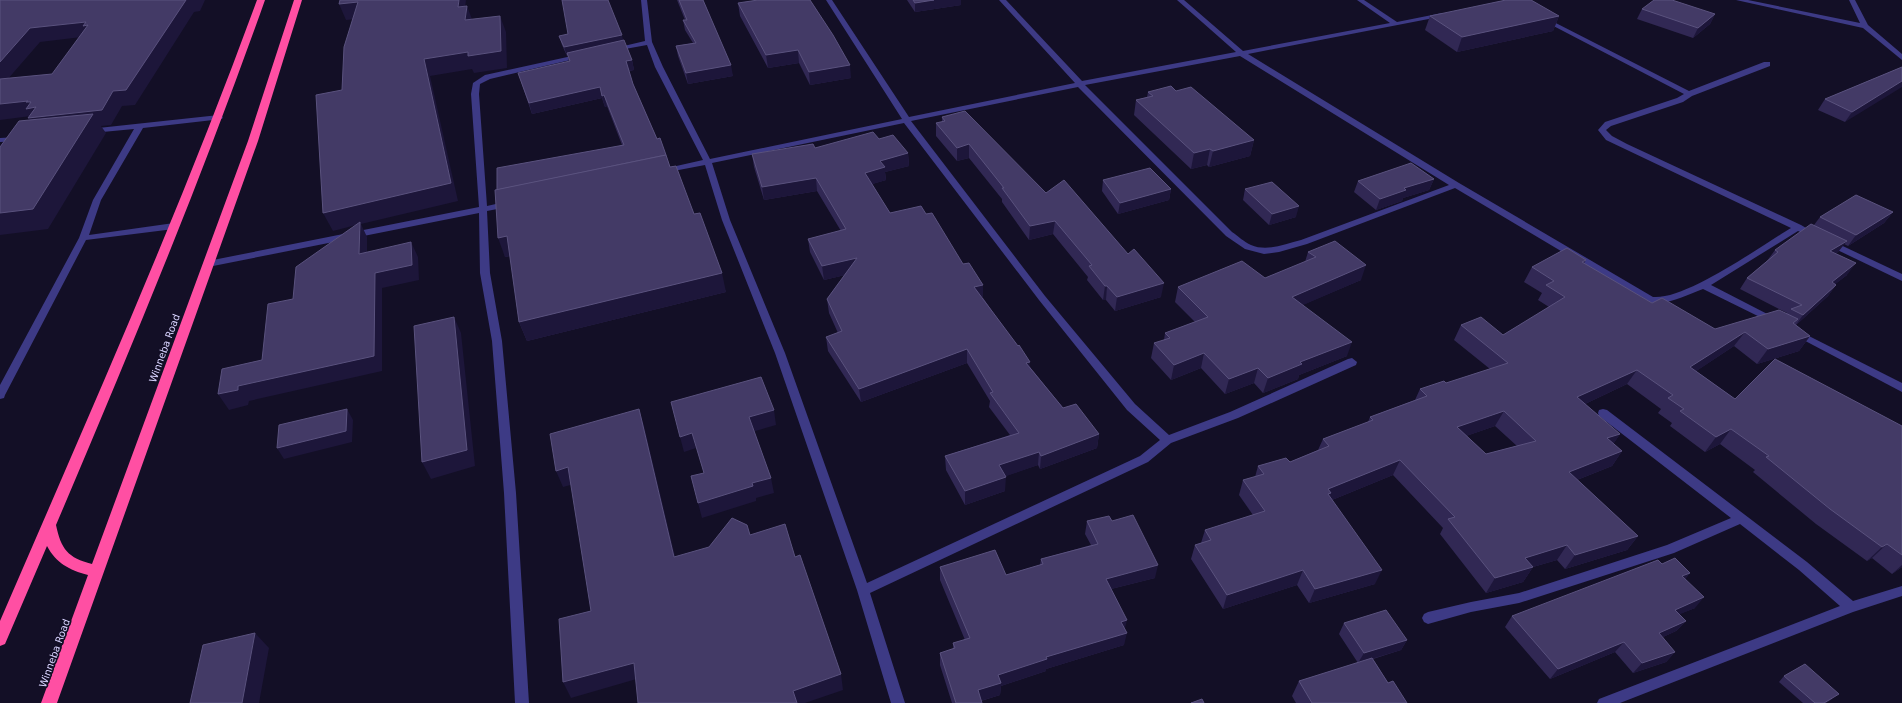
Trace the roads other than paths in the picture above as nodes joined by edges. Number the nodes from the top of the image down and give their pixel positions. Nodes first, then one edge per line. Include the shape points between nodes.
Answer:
1 (261, 0) edge
2 (298, 0) edge
3 (644, 0) edge
4 (829, 0) edge
5 (1002, 0) edge
6 (1180, 0) edge
7 (1360, 0) edge
8 (1739, 0) edge
9 (1852, 0) edge
10 (1450, 14) edge
11 (1540, 16) edge
12 (1396, 24) junction
13 (1865, 26) junction
14 (649, 42) junction
15 (605, 51) edge
16 (1241, 53) junction
17 (590, 54) edge
18 (1902, 58) edge
19 (1767, 64) dead end
20 (1080, 84) junction
21 (1689, 94) junction
22 (218, 117) junction
23 (907, 121) junction
24 (140, 126) junction
25 (80, 132) edge
26 (28, 138) edge
27 (0, 140) edge
28 (708, 162) junction
29 (653, 174) edge
30 (1456, 186) junction
31 (521, 202) edge
32 (483, 209) junction
33 (174, 226) junction
34 (1798, 227) junction
35 (83, 238) junction
36 (208, 264) junction
37 (1902, 278) edge
38 (1704, 285) junction
39 (1352, 362) dead end
40 (1902, 388) edge
41 (0, 395) edge
42 (1603, 413) dead end
43 (1167, 440) junction
44 (1740, 519) junction
45 (49, 524) junction
46 (97, 572) junction
47 (863, 590) junction
48 (1902, 591) edge
49 (1851, 607) junction
50 (1428, 618) dead end
51 (0, 639) edge
52 (49, 703) edge
53 (522, 703) edge
54 (898, 703) edge
55 (1604, 703) edge

1 - 22 highway
2 - 36 highway, Winneba Road via 253,142
3 - 14 street
4 - 23 street
5 - 20 street
6 - 16 street
7 - 12 street
8 - 13 street
9 - 13 street
10 - 12 street
11 - 21 street
12 - 16 street
13 - 18 street
14 - 15 street
14 - 28 street via 658,67
16 - 20 street
16 - 30 street
17 - 32 street via 488,77 477,83 475,94
19 - 21 street
20 - 23 street
20 - 30 street via 1229,234 1248,247 1264,251 1304,242
21 - 34 street via 1680,100 1608,124 1602,130 1609,138 1624,146
22 - 24 street
22 - 33 highway
23 - 28 street
23 - 43 street via 1042,298 1131,407
24 - 25 street
24 - 35 street via 97,200
26 - 27 street
28 - 29 street
28 - 47 street via 726,220 780,353
30 - 38 street via 1652,300 1664,300
31 - 32 street
32 - 36 street
32 - 53 street via 485,273 497,341 510,494
33 - 35 street
33 - 45 highway
34 - 37 street
34 - 38 street
35 - 41 street
36 - 46 highway, Winneba Road
38 - 40 street
39 - 43 street via 1234,415
42 - 44 street
43 - 47 street via 1144,459
44 - 49 street via 1803,566
44 - 50 street via 1670,549 1519,598 1471,606
45 - 46 highway via 51,542 65,560 80,568
45 - 51 highway
46 - 52 highway, Winneba Road
47 - 54 street
48 - 49 street
49 - 55 street

